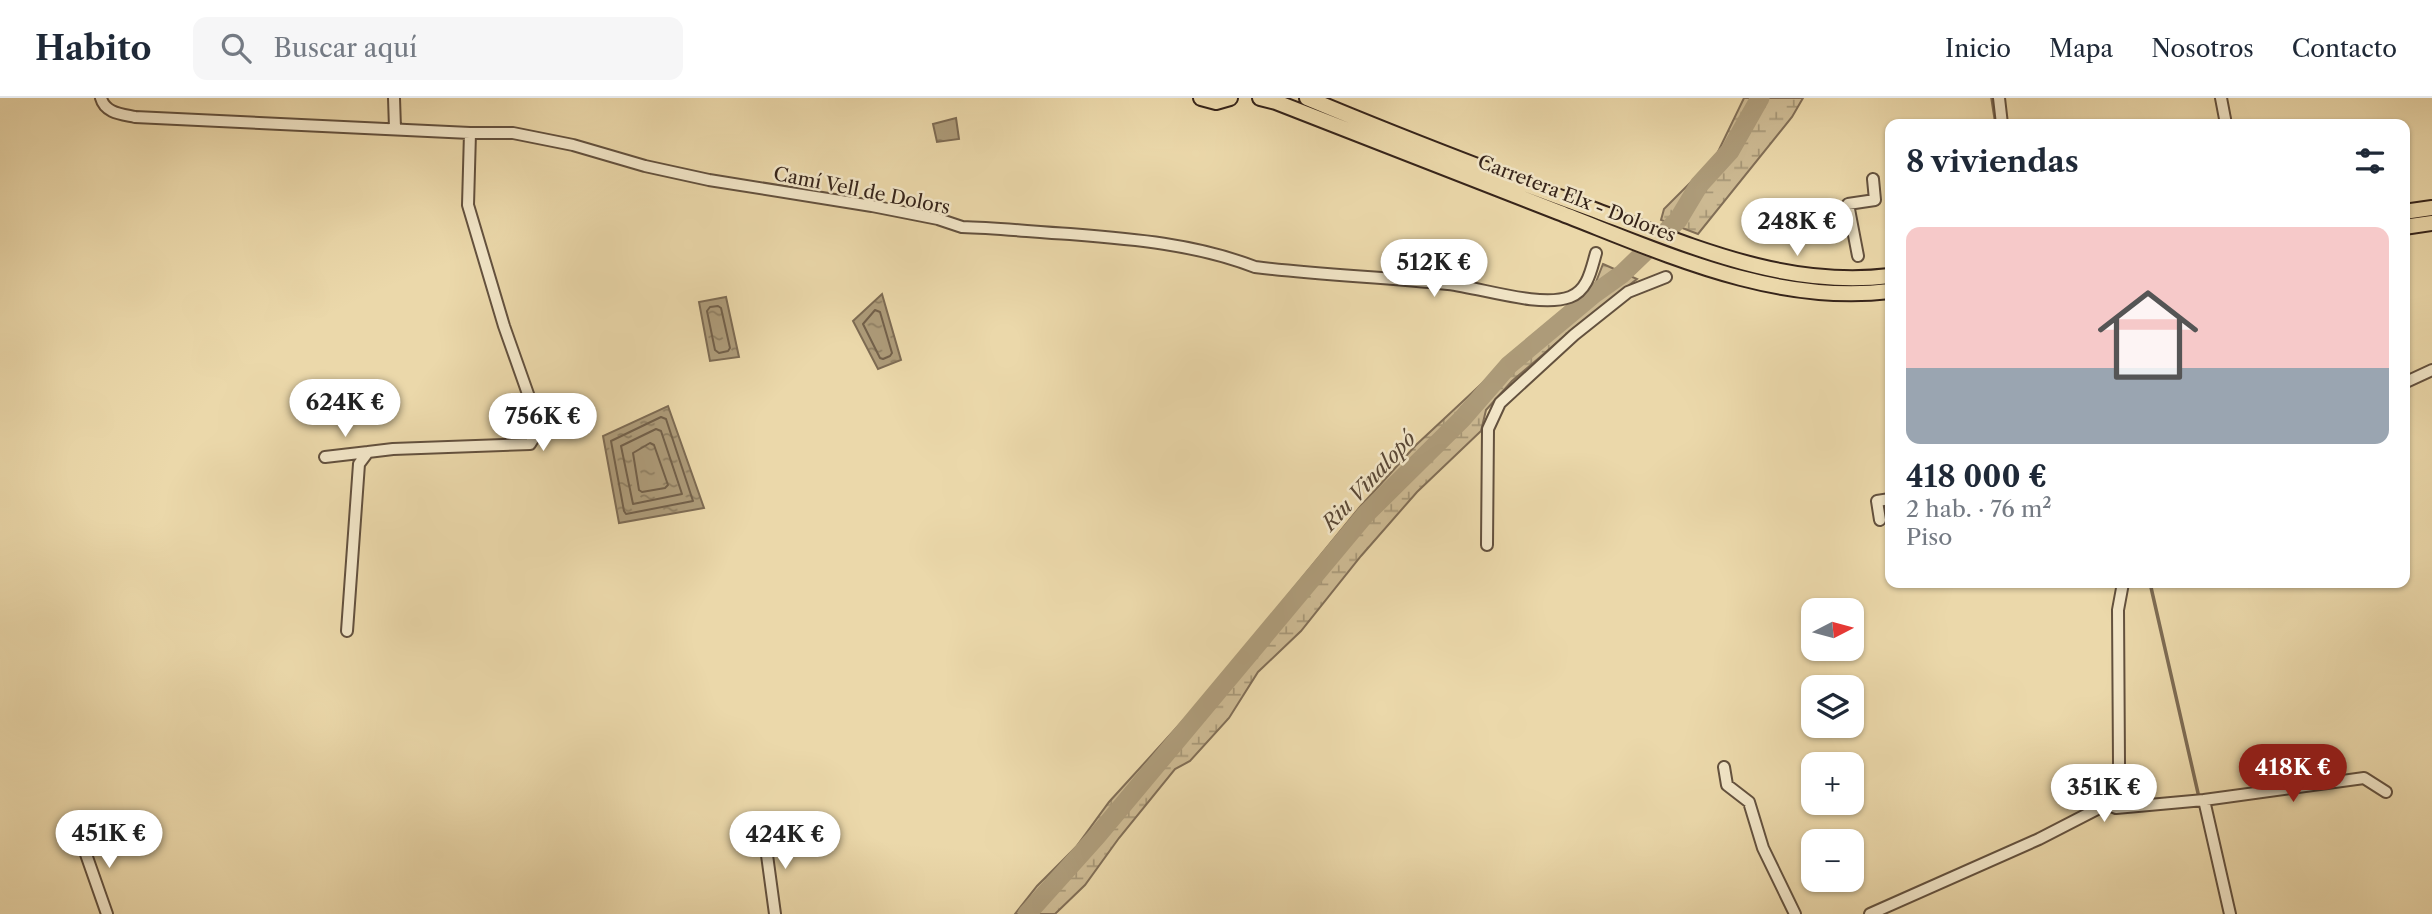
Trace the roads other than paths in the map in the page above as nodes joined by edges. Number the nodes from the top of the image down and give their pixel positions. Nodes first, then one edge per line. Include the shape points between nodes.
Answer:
1 (101, 98) edge
2 (394, 98) edge
3 (1201, 98) edge
4 (1230, 98) edge
5 (1259, 98) edge
6 (1307, 98) edge
7 (1998, 98) edge
8 (2221, 98) edge
9 (2001, 119) edge
10 (2225, 119) edge
11 (395, 128) junction
12 (470, 133) junction
13 (1872, 179) dead end
14 (2432, 208) edge
15 (2410, 211) edge
16 (2432, 223) edge
17 (2410, 226) edge
18 (1597, 253) dead end
19 (1858, 256) dead end
20 (1885, 276) edge
21 (1666, 277) dead end
22 (1885, 291) edge
23 (2432, 370) edge
24 (2410, 380) edge
25 (368, 452) junction
26 (325, 457) dead end
27 (1885, 500) edge
28 (1880, 520) dead end
29 (1487, 545) dead end
30 (2122, 588) edge
31 (347, 631) dead end
32 (1724, 767) dead end
33 (2386, 792) dead end
34 (2204, 800) junction
35 (2106, 804) junction
36 (107, 825) dead end
37 (764, 833) dead end
38 (107, 914) edge
39 (775, 914) edge
40 (1795, 914) edge
41 (1870, 914) edge
42 (2230, 914) edge

1 - 11 street, Camí Vell de Dolors via 113,113 135,117
2 - 11 street
3 - 4 main road via 1216,102
5 - 22 main road, Carretera Elx - Dolores via 1754,282 1793,290
6 - 20 main road, Carretera Elx - Dolores via 1458,159 1755,267 1841,279
7 - 9 street
8 - 10 street
11 - 12 street, Camí Vell de Dolors
12 - 18 street, Camí Vell de Dolors via 513,133 657,169 872,206 962,227 1127,238 1187,247 1255,267 1449,284 1536,300 1574,296 1586,285
12 - 25 street via 468,205 540,428 530,444
13 - 19 street via 1875,200 1848,204
14 - 15 main road
16 - 17 main road
21 - 29 street via 1629,292 1500,402 1488,429
23 - 24 street
25 - 26 street
25 - 31 street via 359,464
27 - 28 street via 1877,501
30 - 35 street via 2117,790
32 - 40 street via 1727,785 1749,802 1763,848
33 - 34 street via 2364,778
34 - 35 street via 2116,808
34 - 42 street
35 - 41 street via 2027,845
36 - 38 street via 81,840
37 - 39 street

